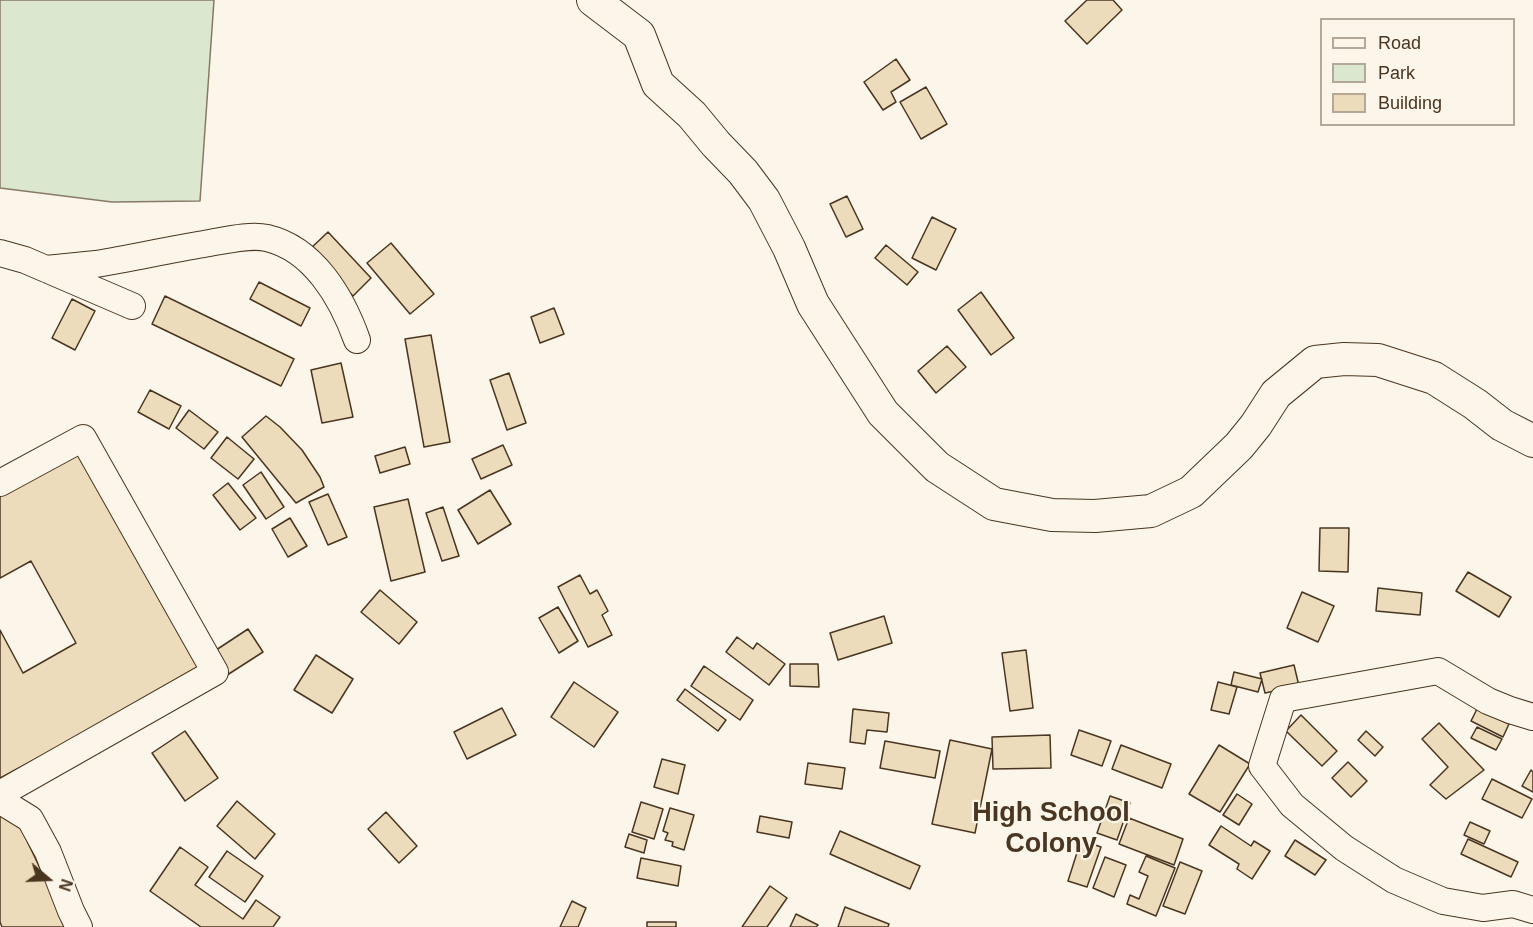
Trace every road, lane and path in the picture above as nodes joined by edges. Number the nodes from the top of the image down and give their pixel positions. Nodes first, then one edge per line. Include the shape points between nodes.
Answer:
1 (594, 0) edge
2 (0, 253) edge
3 (46, 269) junction
4 (132, 306) dead end
5 (357, 340) dead end
6 (1533, 441) edge
7 (0, 483) edge
8 (1533, 717) edge
9 (0, 794) edge
10 (0, 802) edge
11 (1533, 910) edge
12 (79, 927) edge

1 - 6 street via 639,35 658,84 692,115 764,200 813,304 883,413 937,467 994,504 1052,514 1095,516 1151,511 1191,492 1239,446 1276,394 1315,362 1378,360 1434,378 1502,425
2 - 3 street
3 - 4 street
3 - 5 street via 242,238 266,238 292,248 315,266 336,294
7 - 9 street via 83,438 215,672
8 - 11 street via 1488,701 1438,672 1283,699 1262,766 1292,805 1344,848 1394,880 1443,901 1483,908 1513,904
10 - 12 street via 30,819

